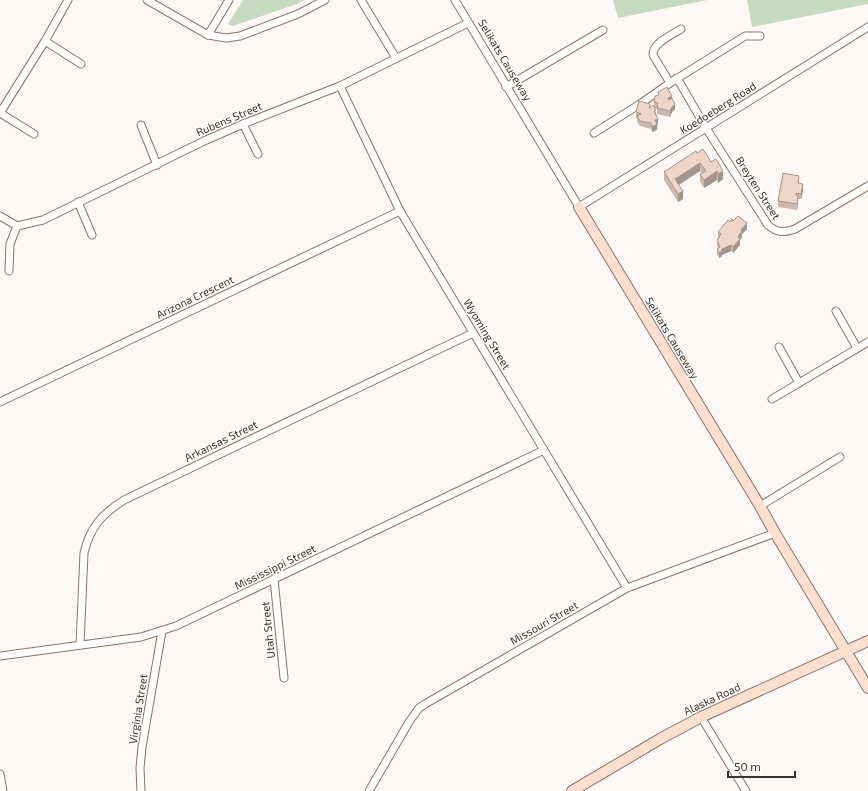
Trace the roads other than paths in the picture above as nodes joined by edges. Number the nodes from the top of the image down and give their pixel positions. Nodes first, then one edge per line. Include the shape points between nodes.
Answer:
1 (68, 0) edge
2 (147, 0) edge
3 (229, 0) edge
4 (325, 0) edge
5 (362, 0) edge
6 (454, 0) edge
7 (468, 23) junction
8 (868, 27) edge
9 (681, 29) dead end
10 (603, 30) dead end
11 (208, 35) junction
12 (760, 36) dead end
13 (44, 41) junction
14 (396, 58) junction
15 (81, 64) dead end
16 (677, 78) junction
17 (670, 83) junction
18 (340, 86) junction
19 (506, 87) junction
20 (0, 113) edge
21 (243, 124) junction
22 (142, 125) dead end
23 (706, 128) junction
24 (594, 133) dead end
25 (34, 134) dead end
26 (258, 154) dead end
27 (157, 165) junction
28 (868, 186) edge
29 (78, 202) junction
30 (579, 207) junction
31 (400, 211) junction
32 (0, 216) edge
33 (17, 226) junction
34 (92, 236) dead end
35 (9, 271) dead end
36 (836, 311) dead end
37 (473, 333) junction
38 (868, 342) edge
39 (779, 347) dead end
40 (858, 348) junction
41 (799, 383) junction
42 (772, 399) dead end
43 (0, 402) edge
44 (544, 450) junction
45 (840, 457) dead end
46 (760, 506) junction
47 (775, 533) junction
48 (274, 579) junction
49 (627, 588) junction
50 (162, 631) junction
51 (868, 641) edge
52 (80, 645) junction
53 (846, 651) junction
54 (0, 656) edge
55 (284, 678) dead end
56 (868, 688) edge
57 (701, 716) junction
58 (0, 774) edge
59 (3, 791) edge
60 (141, 791) edge
61 (369, 791) edge
62 (572, 791) edge
63 (746, 791) edge

1 - 13 street
2 - 11 street
3 - 11 street
4 - 11 street via 298,14 240,36 226,38
5 - 14 street
6 - 7 street, Selikats Causeway
7 - 14 street, Rubens Street
7 - 19 street, Selikats Causeway
8 - 23 street, Koedoeberg Road
9 - 17 street via 652,51
10 - 19 street
12 - 16 street via 745,36
13 - 15 street
13 - 20 street
14 - 18 street, Rubens Street
16 - 17 street
16 - 23 street
17 - 24 street
18 - 21 street, Rubens Street
18 - 31 street, Wyoming Street
19 - 30 street, Selikats Causeway
20 - 25 street
21 - 26 street
21 - 27 street, Rubens Street
22 - 27 street
23 - 28 street, Breyten Street via 773,230 795,230
23 - 30 street, Koedoeberg Road
27 - 29 street, Rubens Street
29 - 33 street, Rubens Street via 43,220
29 - 34 street
30 - 46 street, Selikats Causeway
31 - 37 street, Wyoming Street
31 - 43 street, Arizona Crescent
32 - 33 street
33 - 35 street via 10,244
36 - 40 street
37 - 44 street, Wyoming Street
37 - 52 street, Arkansas Street via 124,500 108,510 93,528 84,553
38 - 40 street
39 - 41 street
40 - 41 street
41 - 42 street
44 - 48 street, Mississippi Street
44 - 49 street, Wyoming Street
45 - 46 street
46 - 47 street, Selikats Causeway
47 - 49 street, Missouri Street
47 - 53 street, Selikats Causeway
48 - 50 street, Mississippi Street
48 - 55 street, Utah Street
49 - 61 street, Missouri Street via 419,708
50 - 52 street, Mississippi Street via 141,637
50 - 60 street, Virginia Street via 142,748
51 - 53 street, Alaska Road
52 - 54 street, Mississippi Street
53 - 56 street, Selikats Causeway
53 - 57 street, Alaska Road
57 - 62 street, Alaska Road
57 - 63 street
58 - 59 street

